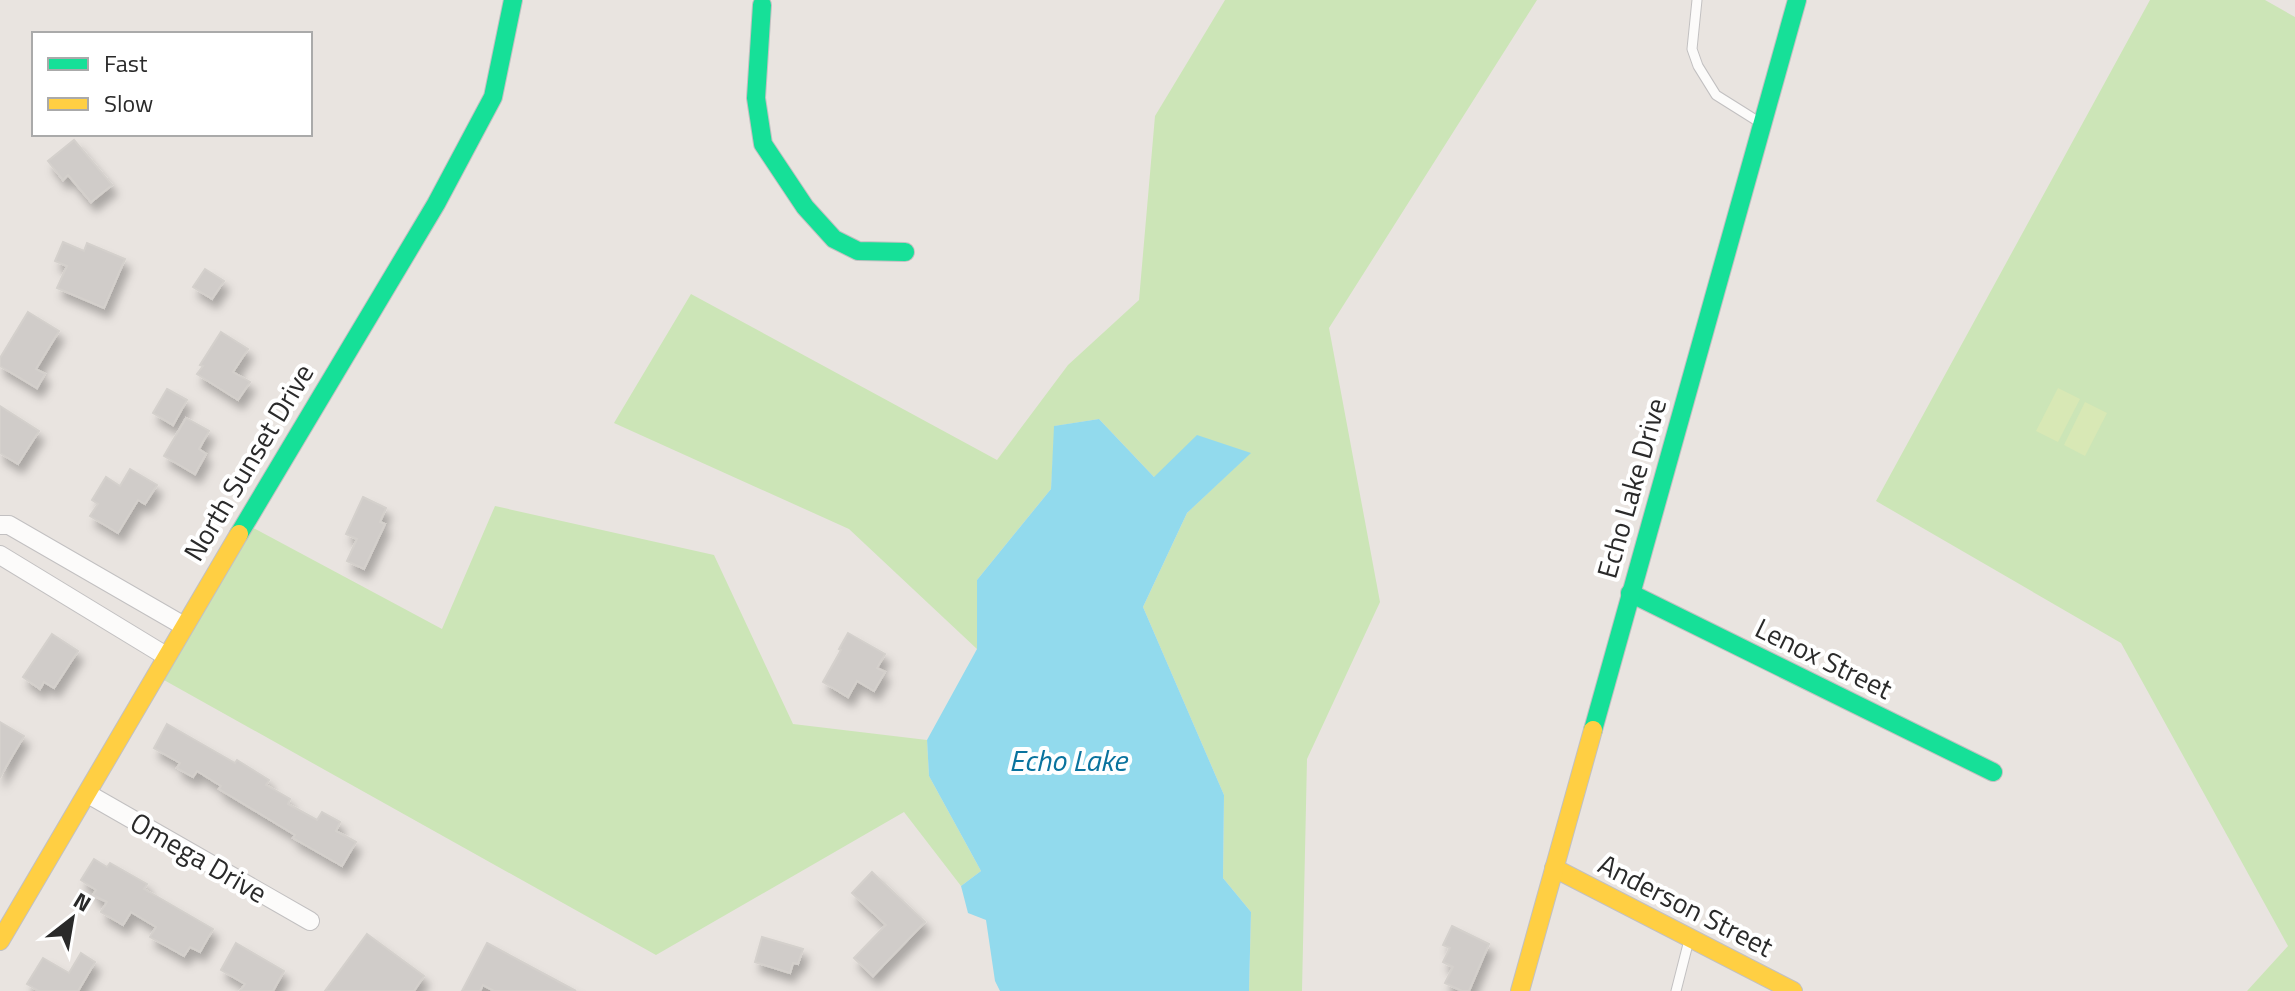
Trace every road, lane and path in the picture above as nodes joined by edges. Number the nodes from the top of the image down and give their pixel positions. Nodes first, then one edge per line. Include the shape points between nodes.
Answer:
1 (513, 0) edge
2 (1697, 0) edge
3 (1796, 1) edge
4 (762, 2) edge
5 (1762, 124) junction
6 (905, 252) dead end
7 (0, 525) edge
8 (0, 555) edge
9 (1630, 593) junction
10 (184, 626) junction
11 (166, 656) junction
12 (1993, 772) dead end
13 (88, 794) junction
14 (1554, 868) junction
15 (310, 921) dead end
16 (1690, 938) junction
17 (0, 941) edge
18 (1520, 991) edge
19 (1676, 991) edge
20 (1793, 991) edge

1 - 10 street, North Sunset Drive via 493,97 436,204
2 - 5 lane via 1692,49 1698,66 1716,95
3 - 5 street, Echo Lake Drive
4 - 6 street via 756,98 763,144 805,207 834,239 858,251
5 - 9 street, Echo Lake Drive
7 - 10 street via 9,525
8 - 11 street
9 - 12 street, Lenox Street
9 - 14 street, Echo Lake Drive
10 - 11 street, North Sunset Drive
11 - 13 street, North Sunset Drive
13 - 15 street, Omega Drive
13 - 17 street, North Sunset Drive
14 - 16 street, Anderson Street
14 - 18 street, Echo Lake Drive
16 - 19 lane
16 - 20 street, Anderson Street

